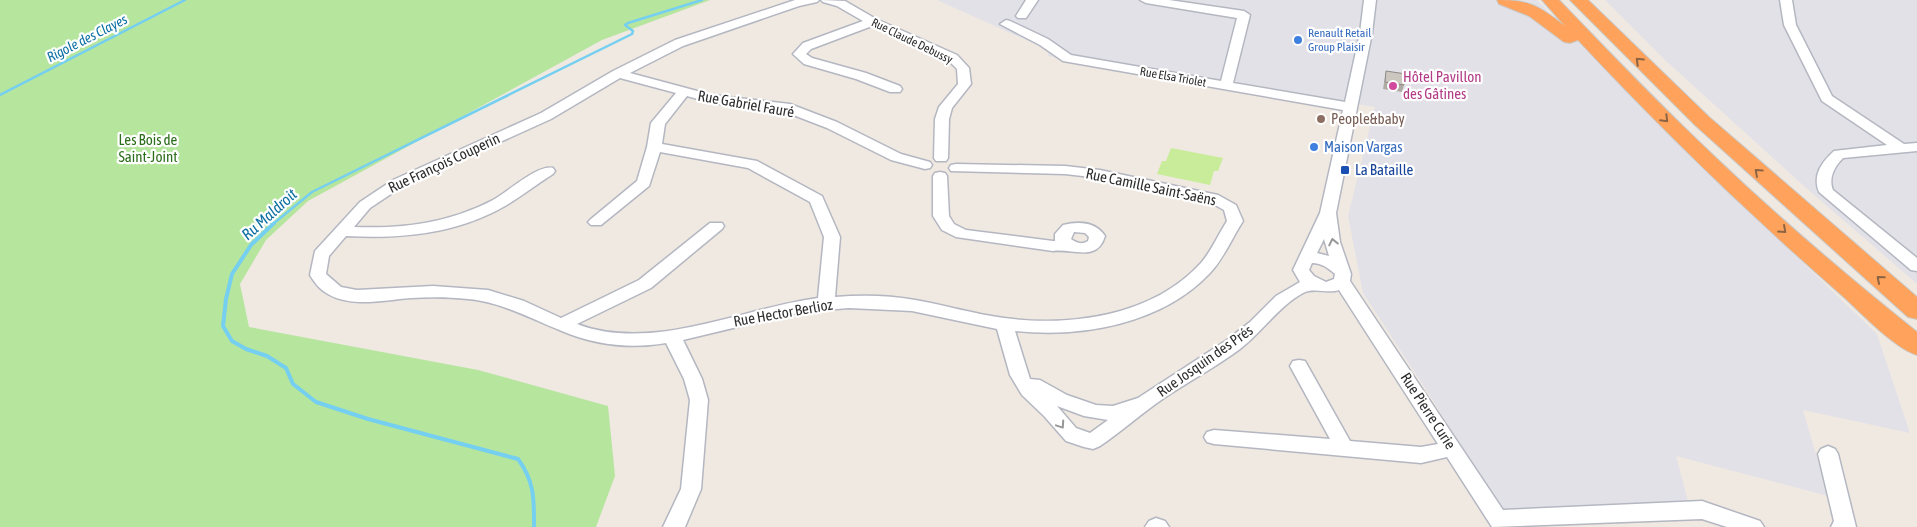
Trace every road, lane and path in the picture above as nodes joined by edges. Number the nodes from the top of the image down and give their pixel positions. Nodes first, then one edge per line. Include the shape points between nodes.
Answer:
1 (813, 0) edge
2 (827, 0) edge
3 (1032, 0) edge
4 (1146, 0) edge
5 (1505, 0) edge
6 (1550, 0) edge
7 (1578, 0) edge
8 (1786, 0) edge
9 (1372, 4) edge
10 (1022, 16) dead end
11 (872, 22) junction
12 (1006, 24) dead end
13 (875, 68) dead end
14 (618, 74) junction
15 (861, 76) junction
16 (1630, 85) junction
17 (1226, 86) junction
18 (895, 89) dead end
19 (684, 92) junction
20 (1349, 107) junction
21 (654, 147) junction
22 (1910, 148) edge
23 (941, 158) junction
24 (925, 165) junction
25 (956, 168) junction
26 (548, 171) dead end
27 (940, 176) junction
28 (522, 188) junction
29 (539, 194) dead end
30 (1328, 213) junction
31 (596, 222) dead end
32 (716, 226) dead end
33 (342, 231) junction
34 (1066, 244) dead end
35 (1303, 265) junction
36 (1917, 266) edge
37 (1338, 279) junction
38 (1313, 284) junction
39 (826, 303) junction
40 (1279, 303) junction
41 (1917, 310) edge
42 (563, 324) junction
43 (1004, 324) junction
44 (1027, 326) junction
45 (672, 336) junction
46 (1917, 346) edge
47 (1015, 355) junction
48 (1299, 366) dead end
49 (1019, 374) junction
50 (1152, 397) junction
51 (1214, 437) dead end
52 (1344, 448) junction
53 (1452, 448) junction
54 (1828, 454) dead end
55 (1500, 523) edge
56 (674, 527) edge
57 (1753, 527) edge
58 (1842, 527) edge

1 - 14 street via 706,32
2 - 11 street, Rue Claude Debussy via 841,3
3 - 10 street
4 - 17 street via 1244,14
5 - 16 highway via 1535,12
6 - 16 highway
41 -> 7 highway via 1702,121
8 - 22 street via 1790,26 1827,98
9 - 20 street
11 - 15 street via 807,46 800,54 808,61
11 - 23 street, Rue Claude Debussy via 953,58 963,68 965,84 946,107 942,119
12 - 17 street, Rue Elsa Triolet via 1044,42 1067,58
13 - 15 street
14 - 19 street, Rue Gabriel Fauré
14 - 33 street, Rue François Couperin via 540,119 398,183 365,206
15 - 18 street
16 -> 46 highway via 1843,285
17 - 20 street, Rue Elsa Triolet
19 - 21 street via 658,123
19 - 24 street, Rue Gabriel Fauré via 712,99 784,107 832,125 896,157
20 - 30 street
21 - 31 street via 644,183
21 - 39 street via 752,164 817,200 832,237
22 - 36 street via 1839,154 1828,165 1823,184 1826,192
23 - 24 street
23 - 25 street via 955,162
24 - 27 street via 928,172
25 - 27 street via 949,175
25 - 44 street, Rue Camille Saint-Saëns via 1100,174 1213,198 1231,208 1235,221 1207,266 1168,298 1138,312 1094,322
26 - 28 street
27 - 34 street via 940,216 948,227 962,234 1053,246
28 - 29 street
28 - 33 street via 476,214 451,223 384,234
30 - 35 street
37 -> 30 street
32 - 42 street via 645,284
33 - 42 street, Rue François Couperin via 321,255 318,275 335,292 357,296 468,293 505,300
35 - 37 street, Rue Pierre Curie via 1314,257 1322,258
35 - 38 street via 1304,278
35 - 40 street, Rue Josquin des Prés
37 - 38 street, Rue Pierre Curie
37 - 53 street, Rue Pierre Curie via 1354,296
38 - 40 street, Rue Josquin des Prés via 1304,285
39 - 43 street, Rue Hector Berlioz via 911,305
39 - 45 street, Rue Hector Berlioz via 784,309
40 - 50 street, Rue Josquin des Prés via 1222,353
42 - 45 street, Rue Hector Berlioz via 600,337 632,340
43 - 44 street, Rue Hector Berlioz
43 - 47 street
44 - 47 street
45 - 56 street via 693,378 699,400 691,490
47 - 49 street
48 - 52 street
49 - 50 street via 1046,394 1078,408 1112,413
49 -> 50 street via 1025,387 1055,416 1067,434 1081,440 1093,441
51 - 52 street
52 - 53 street via 1421,455
53 - 55 street, Rue Pierre Curie
54 - 58 street via 1846,525
55 - 57 street via 1702,510

